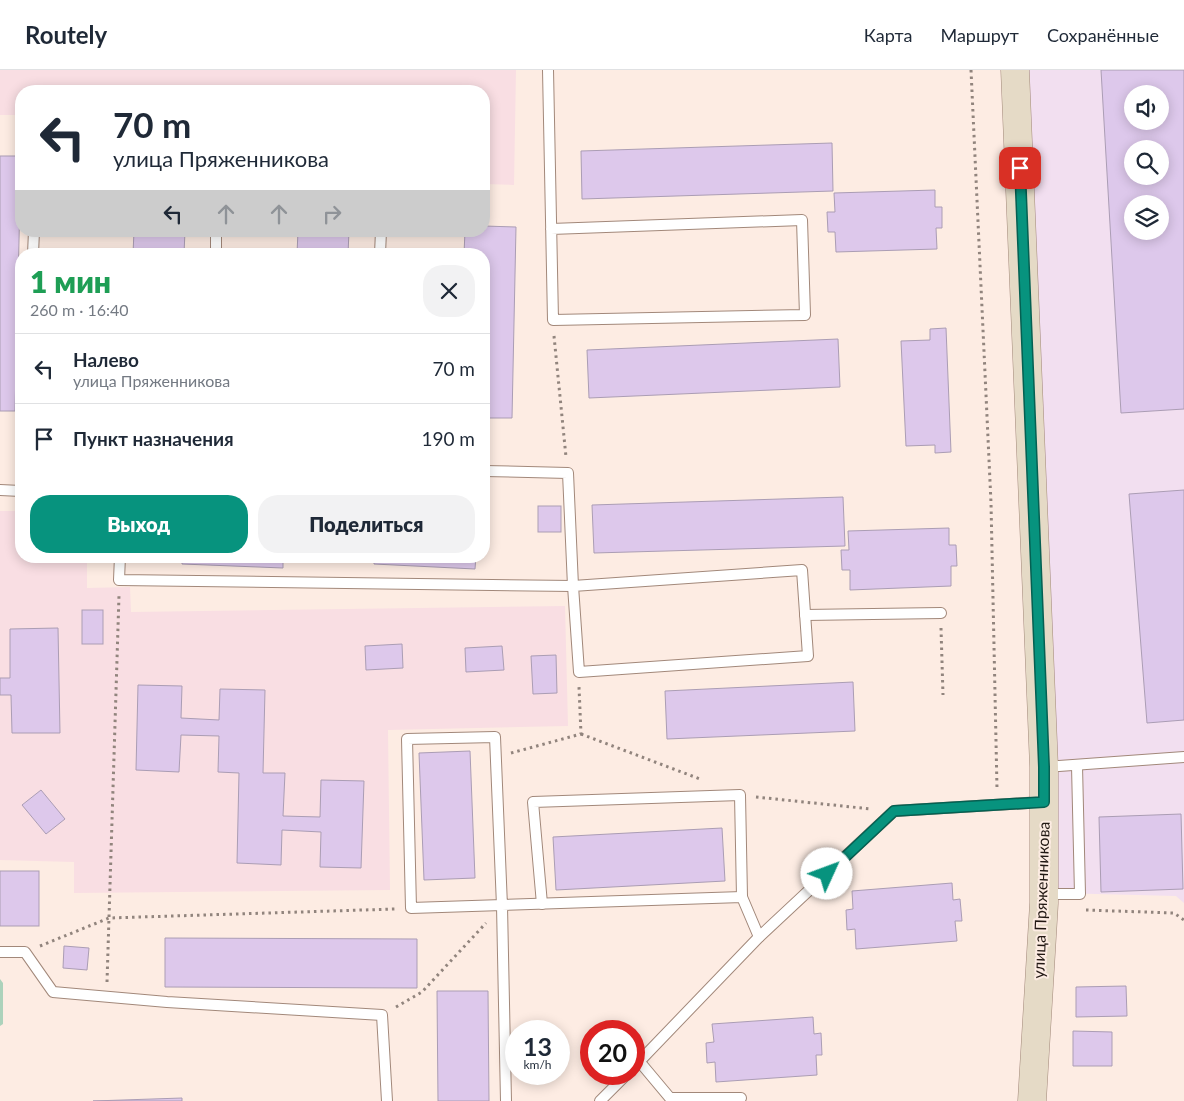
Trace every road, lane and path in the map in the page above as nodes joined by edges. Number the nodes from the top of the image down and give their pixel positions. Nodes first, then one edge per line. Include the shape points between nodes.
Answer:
1 (548, 70) edge
2 (971, 70) edge
3 (1015, 70) edge
4 (551, 229) junction
5 (553, 320) junction
6 (490, 472) edge
7 (568, 474) junction
8 (0, 490) edge
9 (15, 491) edge
10 (120, 563) edge
11 (120, 580) junction
12 (573, 586) junction
13 (941, 613) joint
14 (805, 615) junction
15 (579, 672) junction
16 (943, 694) dead end
17 (581, 734) junction
18 (496, 757) junction
19 (1184, 757) edge
20 (1077, 766) junction
21 (1044, 767) junction
22 (705, 781) dead end
23 (740, 795) junction
24 (1044, 802) junction
25 (997, 804) junction
26 (894, 811) junction
27 (1044, 894) junction
28 (742, 897) junction
29 (542, 904) junction
30 (502, 906) junction
31 (411, 908) junction
32 (1082, 909) dead end
33 (109, 918) junction
34 (1184, 920) edge
35 (759, 937) junction
36 (0, 952) edge
37 (25, 952) junction
38 (106, 997) junction
39 (382, 1015) junction
40 (645, 1056) edge
41 (645, 1072) edge
42 (616, 1085) edge
43 (741, 1098) dead end
44 (387, 1101) edge
45 (506, 1101) edge
46 (600, 1101) edge
47 (1032, 1101) edge

1 - 4 lane
2 - 25 path via 990,504
3 - 21 main road, улица Пряженникова
4 - 5 lane
4 - 5 lane via 802,220 805,315
5 - 7 path
6 - 7 lane
7 - 12 lane
8 - 9 lane
10 - 11 lane
11 - 12 lane
11 - 33 path
12 - 14 lane via 802,570
12 - 15 lane
13 - 14 lane
13 - 16 path
14 - 15 lane via 808,656
15 - 17 path
17 - 18 path
17 - 22 path
18 - 30 lane
18 - 31 lane via 495,736 407,739
19 - 20 lane
20 - 21 lane
20 - 27 lane via 1080,894
21 - 24 main road, улица Пряженникова
23 - 26 path
23 - 28 lane
23 - 29 lane via 533,802
24 - 25 lane
24 - 27 main road, улица Пряженникова
25 - 26 lane
26 - 35 lane
27 - 47 main road, улица Пряженникова
28 - 29 lane
28 - 35 lane
29 - 30 lane
30 - 31 lane
30 - 39 path via 422,992
30 - 45 lane
31 - 33 path
32 - 34 path via 1174,913
33 - 37 path
33 - 38 path
35 - 40 lane
36 - 37 lane
37 - 38 lane via 52,992
38 - 39 lane
39 - 44 lane
41 - 43 lane via 670,1098
42 - 46 lane

